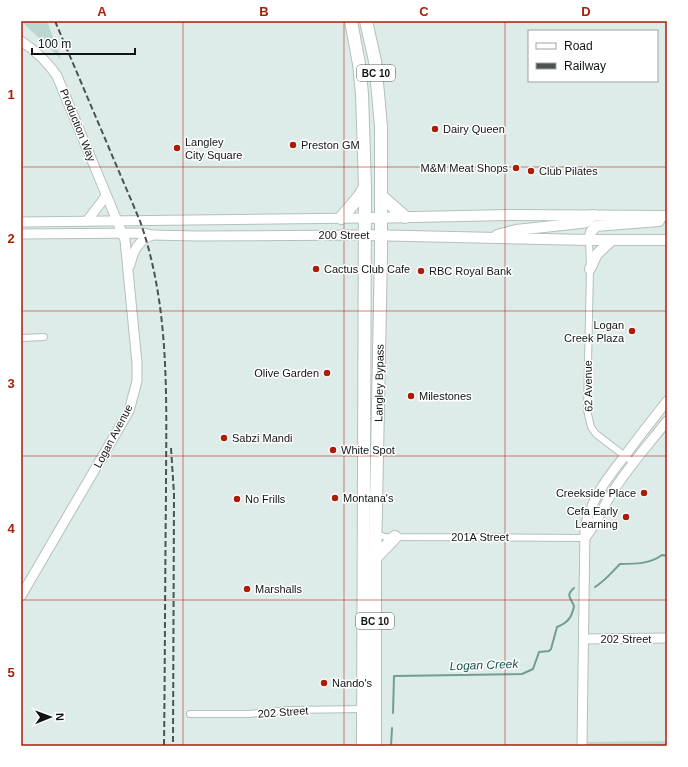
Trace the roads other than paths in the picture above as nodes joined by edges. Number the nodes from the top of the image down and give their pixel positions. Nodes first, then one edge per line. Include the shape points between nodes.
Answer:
1 (351, 21) edge
2 (366, 21) edge
3 (21, 41) edge
4 (365, 187) junction
5 (106, 196) junction
6 (381, 196) junction
7 (593, 215) junction
8 (667, 216) edge
9 (405, 217) junction
10 (341, 218) junction
11 (365, 218) junction
12 (381, 218) junction
13 (667, 219) edge
14 (87, 221) junction
15 (118, 221) junction
16 (21, 222) edge
17 (123, 233) junction
18 (21, 234) edge
19 (152, 235) junction
20 (365, 235) junction
21 (381, 236) junction
22 (488, 238) junction
23 (589, 240) junction
24 (667, 240) edge
25 (612, 241) junction
26 (590, 269) junction
27 (129, 270) junction
28 (44, 337) dead end
29 (21, 338) edge
30 (667, 401) edge
31 (667, 421) edge
32 (625, 456) junction
33 (634, 463) junction
34 (363, 524) junction
35 (376, 534) junction
36 (396, 537) junction
37 (585, 538) junction
38 (375, 558) junction
39 (21, 596) edge
40 (667, 638) edge
41 (584, 639) junction
42 (376, 708) junction
43 (363, 709) junction
44 (190, 714) dead end
45 (363, 746) edge
46 (375, 746) edge
47 (582, 746) edge

1 - 4 highway, Langley Bypass / BC 10 via 362,94
2 - 6 highway, Langley Bypass / BC 10 via 375,61 381,126
3 - 5 main road, Production Way via 44,59 57,76
4 - 10 highway
4 - 11 highway, Langley Bypass / BC 10
5 - 14 main road
5 - 15 main road, Production Way
6 - 9 highway
6 - 12 highway, Langley Bypass / BC 10
7 - 8 main road, 200 Street
7 - 9 main road, 200 Street
7 - 22 main road via 586,222 516,230
9 - 12 main road, 200 Street
10 - 11 main road, 200 Street
10 - 15 main road, 200 Street
11 - 12 main road, 200 Street
11 - 20 highway, Langley Bypass / BC 10
12 - 21 highway, Langley Bypass / BC 10
13 - 23 main road via 596,226 590,232
14 - 15 main road, 200 Street
14 - 16 main road, 200 Street
15 - 17 main road, Production Way
17 - 18 main road, 200 Street
17 - 19 main road, 200 Street
17 - 27 main road, Logan Avenue
19 - 20 main road, 200 Street
19 - 27 main road via 137,247 132,255
20 - 21 main road, 200 Street
20 - 34 highway, Langley Bypass / BC 10
21 - 22 main road, 200 Street
21 - 35 highway, Langley Bypass / BC 10
22 - 23 main road, 200 Street
23 - 25 main road, 200 Street
23 - 26 street, 62 Avenue
24 - 25 main road, 200 Street
25 - 26 main road via 597,254
26 - 32 street, 62 Avenue via 587,410 591,427 596,434
27 - 39 main road, Logan Avenue via 137,363 137,381 129,411
28 - 29 street
30 - 32 main road
31 - 33 main road
32 - 33 street, 62 Avenue
32 - 37 main road via 602,485 593,502 585,528
33 - 37 main road via 616,488 598,522
34 - 35 highway
34 - 43 highway, Langley Bypass / BC 10
35 - 36 street, 201A Street
35 - 38 highway, Langley Bypass / BC 10
36 - 37 street, 201A Street
36 - 38 highway
37 - 41 main road
38 - 42 highway, Langley Bypass / BC 10
40 - 41 main road, 202 Street
41 - 47 main road
42 - 43 street, 202 Street
42 - 46 highway, Langley Bypass / BC 10
43 - 44 street, 202 Street
43 - 45 highway, Langley Bypass / BC 10

